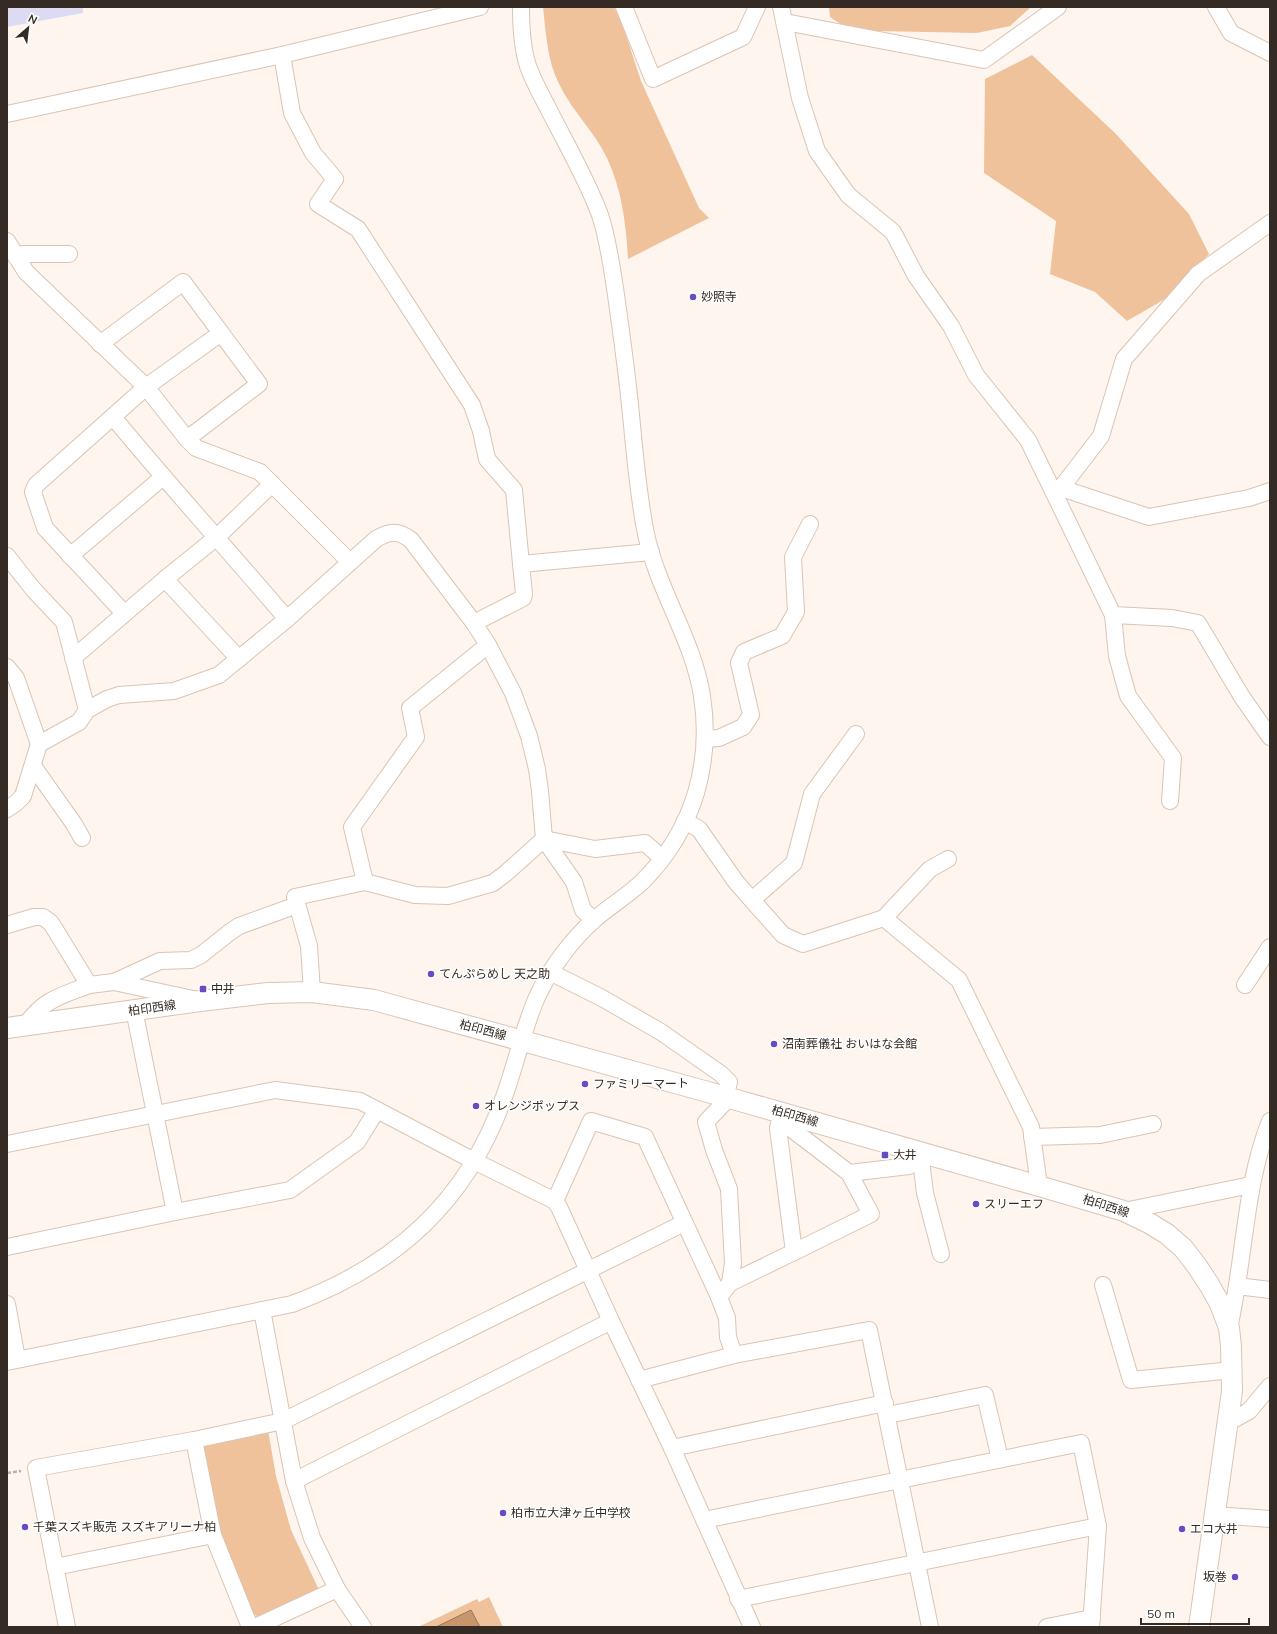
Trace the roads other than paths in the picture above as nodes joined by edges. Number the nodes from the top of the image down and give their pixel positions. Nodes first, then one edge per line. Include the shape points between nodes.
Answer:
1 (522, 7) edge
2 (624, 7) edge
3 (757, 7) edge
4 (781, 7) edge
5 (1058, 7) edge
6 (1216, 7) edge
7 (473, 8) edge
8 (785, 22) junction
9 (1270, 53) edge
10 (282, 55) junction
11 (7, 114) edge
12 (1270, 223) edge
13 (7, 241) edge
14 (69, 254) dead end
15 (16, 257) junction
16 (221, 333) junction
17 (100, 344) junction
18 (146, 387) junction
19 (113, 417) junction
20 (187, 439) junction
21 (162, 477) junction
22 (272, 484) junction
23 (1057, 489) junction
24 (1270, 491) edge
25 (810, 524) dead end
26 (217, 537) junction
27 (651, 552) junction
28 (70, 556) junction
29 (8, 560) edge
30 (350, 562) junction
31 (521, 564) junction
32 (165, 579) junction
33 (124, 613) junction
34 (1113, 615) junction
35 (287, 619) junction
36 (474, 623) junction
37 (488, 645) junction
38 (73, 658) junction
39 (239, 659) junction
40 (7, 667) edge
41 (87, 710) junction
42 (856, 734) dead end
43 (1270, 737) edge
44 (705, 739) junction
45 (39, 744) junction
46 (33, 766) junction
47 (1170, 802) dead end
48 (7, 809) edge
49 (685, 821) junction
50 (82, 838) dead end
51 (544, 839) junction
52 (662, 858) junction
53 (948, 859) dead end
54 (365, 882) junction
55 (752, 900) junction
56 (297, 905) junction
57 (884, 918) junction
58 (594, 920) junction
59 (7, 925) edge
60 (1270, 947) edge
61 (550, 972) junction
62 (114, 982) junction
63 (89, 985) junction
64 (1245, 985) dead end
65 (312, 992) junction
66 (200, 1001) junction
67 (134, 1010) junction
68 (16, 1027) edge
69 (522, 1040) junction
70 (726, 1097) junction
71 (377, 1110) junction
72 (155, 1114) junction
73 (780, 1121) junction
74 (1270, 1121) edge
75 (1153, 1124) dead end
76 (1032, 1136) junction
77 (7, 1144) edge
78 (920, 1152) junction
79 (474, 1161) junction
80 (849, 1173) junction
81 (1251, 1185) junction
82 (1039, 1186) junction
83 (555, 1201) junction
84 (1124, 1211) junction
85 (175, 1212) junction
86 (684, 1223) junction
87 (7, 1247) edge
88 (794, 1252) junction
89 (941, 1254) dead end
90 (588, 1271) junction
91 (730, 1283) junction
92 (1103, 1285) dead end
93 (1238, 1286) junction
94 (1270, 1290) edge
95 (719, 1297) junction
96 (7, 1304) edge
97 (262, 1310) junction
98 (611, 1321) junction
99 (1228, 1328) junction
100 (734, 1355) junction
101 (12, 1360) edge
102 (1233, 1370) junction
103 (639, 1380) junction
104 (1270, 1386) edge
105 (886, 1409) junction
106 (283, 1421) junction
107 (1229, 1422) junction
108 (194, 1440) junction
109 (672, 1448) junction
110 (1000, 1459) junction
111 (900, 1480) junction
112 (294, 1481) junction
113 (1215, 1515) junction
114 (1270, 1519) edge
115 (704, 1520) junction
116 (1098, 1526) junction
117 (213, 1535) junction
118 (918, 1562) junction
119 (55, 1567) junction
120 (337, 1589) junction
121 (738, 1599) junction
122 (1091, 1622) edge
123 (67, 1627) edge
124 (250, 1627) edge
125 (255, 1627) edge
126 (363, 1627) edge
127 (752, 1627) edge
128 (930, 1627) edge
129 (1047, 1627) edge
130 (1199, 1627) edge

1 - 27 street via 521,29 527,64 587,183 600,216 610,253 621,326 640,498
2 - 3 street via 653,79 743,37
4 - 8 street
5 - 8 street via 984,60
6 - 9 street via 1231,33
7 - 10 street
8 - 23 street via 800,98 817,151 848,195 893,232 916,276 952,326 976,375 1028,440
10 - 11 street
10 - 31 street via 292,112 313,152 335,179 318,204 358,228 472,405 481,431 486,459 514,490
12 - 23 street via 1198,274 1124,359 1101,436
13 - 15 street
14 - 15 street via 23,254
15 - 17 street via 26,272
16 - 17 street via 183,282
16 - 18 street
16 - 20 street via 260,384
17 - 18 street
18 - 19 street
18 - 20 street
19 - 21 street
19 - 28 street via 36,485 34,492 45,528
20 - 22 street via 196,448 260,472
21 - 26 street
21 - 28 street
22 - 26 street
22 - 30 street
23 - 24 street via 1149,518 1249,498
23 - 34 street
25 - 44 street via 793,557 796,612 782,636 744,652 740,663 751,715 743,728 719,738
26 - 32 street
26 - 35 street
27 - 31 street
27 - 44 street via 662,585 690,649 704,713
28 - 33 street
29 - 38 street via 64,622
30 - 35 street
30 - 36 street via 376,539 393,532 403,534 411,540
31 - 36 street via 523,598
32 - 33 street
32 - 39 street
33 - 38 street
34 - 43 street via 1172,618 1198,623 1242,697
34 - 47 street via 1117,656 1128,696 1173,758
35 - 39 street
36 - 37 street
37 - 51 street via 514,692 529,736 537,768
37 - 54 street via 410,708 416,737 352,827
38 - 41 street
39 - 41 street via 219,675 174,691 119,695 107,698
40 - 45 street via 16,678
41 - 45 street via 79,722
42 - 55 street via 812,794 794,863
44 - 49 street via 695,797
45 - 46 street
46 - 48 street via 23,796
46 - 50 street
49 - 52 street
49 - 55 street via 698,829
51 - 52 street via 595,849 645,843
51 - 54 street via 493,883 448,896 415,895
51 - 58 street via 574,882 583,910
52 - 58 street via 633,890
53 - 57 street via 930,869
54 - 56 street via 295,898
55 - 57 street via 783,935 803,944
56 - 62 street via 239,926 190,960 160,961
56 - 65 street via 309,946
57 - 76 street via 959,980 1031,1127
58 - 61 street
59 - 63 street via 43,917 51,923
60 - 64 street
61 - 69 street via 538,995
61 - 70 street via 661,1032 722,1074 729,1082
62 - 63 street
62 - 66 street
63 - 68 street via 47,1002
65 - 66 main road, 柏印西線
65 - 69 main road, 柏印西線 via 374,1000
66 - 67 main road, 柏印西線
67 - 68 main road, 柏印西線
67 - 72 street
69 - 70 main road, 柏印西線
69 - 79 street via 494,1123
70 - 73 main road, 柏印西線
70 - 91 street via 724,1103 706,1122 729,1189 733,1263
71 - 72 street via 360,1101 275,1090
71 - 79 street
71 - 85 street via 357,1142 290,1190
72 - 77 street
72 - 85 street
73 - 78 main road, 柏印西線
73 - 80 street
73 - 88 street
74 - 81 street
75 - 76 street via 1100,1135
76 - 82 street
78 - 80 street via 909,1166
78 - 82 main road, 柏印西線
78 - 89 street via 925,1193
79 - 83 street
79 - 97 street via 453,1193 424,1226 389,1255 322,1293 292,1304
80 - 88 street via 871,1214
81 - 84 street
81 - 93 street
82 - 84 main road, 柏印西線
83 - 86 street via 591,1121 645,1137
83 - 90 street
84 - 99 main road, 柏印西線 via 1167,1234 1183,1248 1210,1286 1220,1304
85 - 87 street
86 - 90 street
86 - 95 street
88 - 91 street
90 - 98 street
90 - 106 street
91 - 95 street
92 - 102 street via 1131,1380
93 - 94 street
93 - 99 street
95 - 100 street via 727,1318 728,1337
96 - 101 street
97 - 101 street
97 - 106 street
98 - 103 street
98 - 112 street
99 - 102 main road, 柏印西線
100 - 103 street
100 - 105 street via 869,1330
102 - 107 main road, 柏印西線
103 - 109 street
104 - 107 street via 1249,1411
105 - 109 street
105 - 110 street via 985,1395
105 - 111 street
106 - 108 street
106 - 112 street
107 - 113 main road, 柏印西線
108 - 117 street
108 - 119 street via 36,1468
109 - 115 street
110 - 111 street
110 - 116 street via 1081,1443
111 - 115 street
111 - 118 street
112 - 120 street via 312,1538
113 - 114 street
113 - 130 main road, 柏印西線
115 - 121 street
116 - 118 street
116 - 122 street
117 - 119 street
117 - 124 street
118 - 121 street
118 - 128 street
119 - 123 street
120 - 125 street
120 - 126 street
121 - 127 street
122 - 129 street

